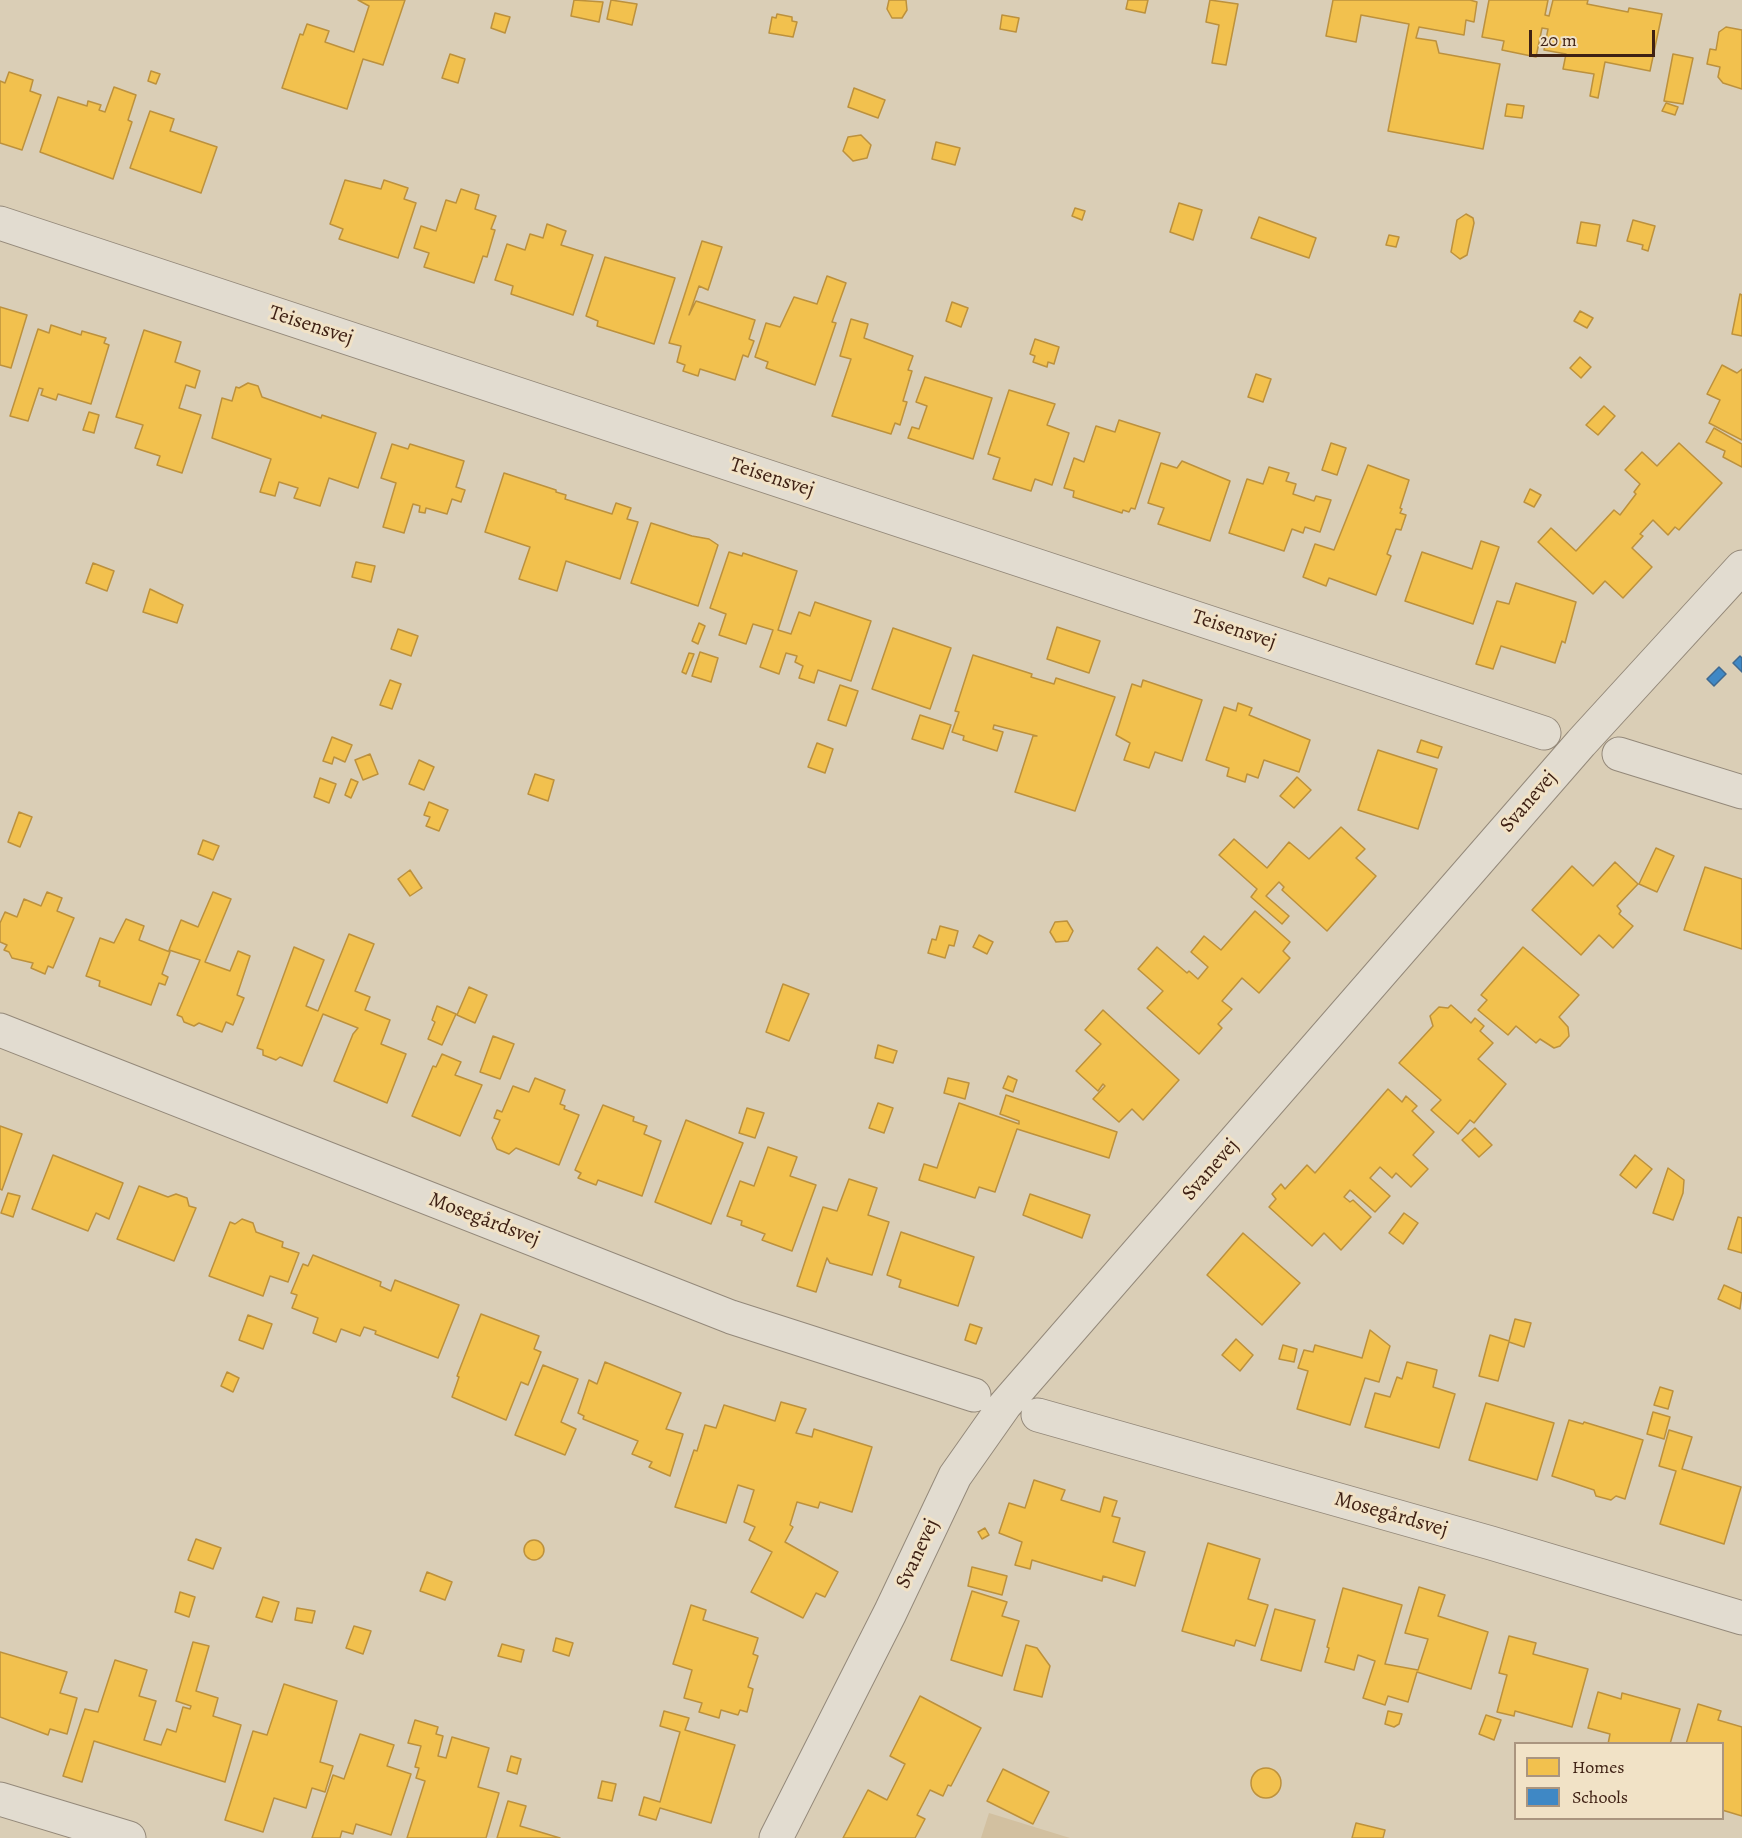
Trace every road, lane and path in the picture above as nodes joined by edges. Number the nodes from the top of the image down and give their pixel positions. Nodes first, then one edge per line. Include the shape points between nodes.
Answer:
1 (0, 223) edge
2 (1742, 567) edge
3 (1544, 733) dead end
4 (1619, 754) dead end
5 (1742, 792) edge
6 (0, 1030) edge
7 (974, 1395) dead end
8 (1038, 1415) dead end
9 (1742, 1618) edge
10 (0, 1799) edge
11 (129, 1838) edge
12 (776, 1838) edge

1 - 3 street, Teisensvej
2 - 12 street, Svanevej via 1581,743 1005,1405 955,1476
4 - 5 street
6 - 7 street, Mosegårdsvej via 731,1317
8 - 9 street, Mosegårdsvej
10 - 11 street

